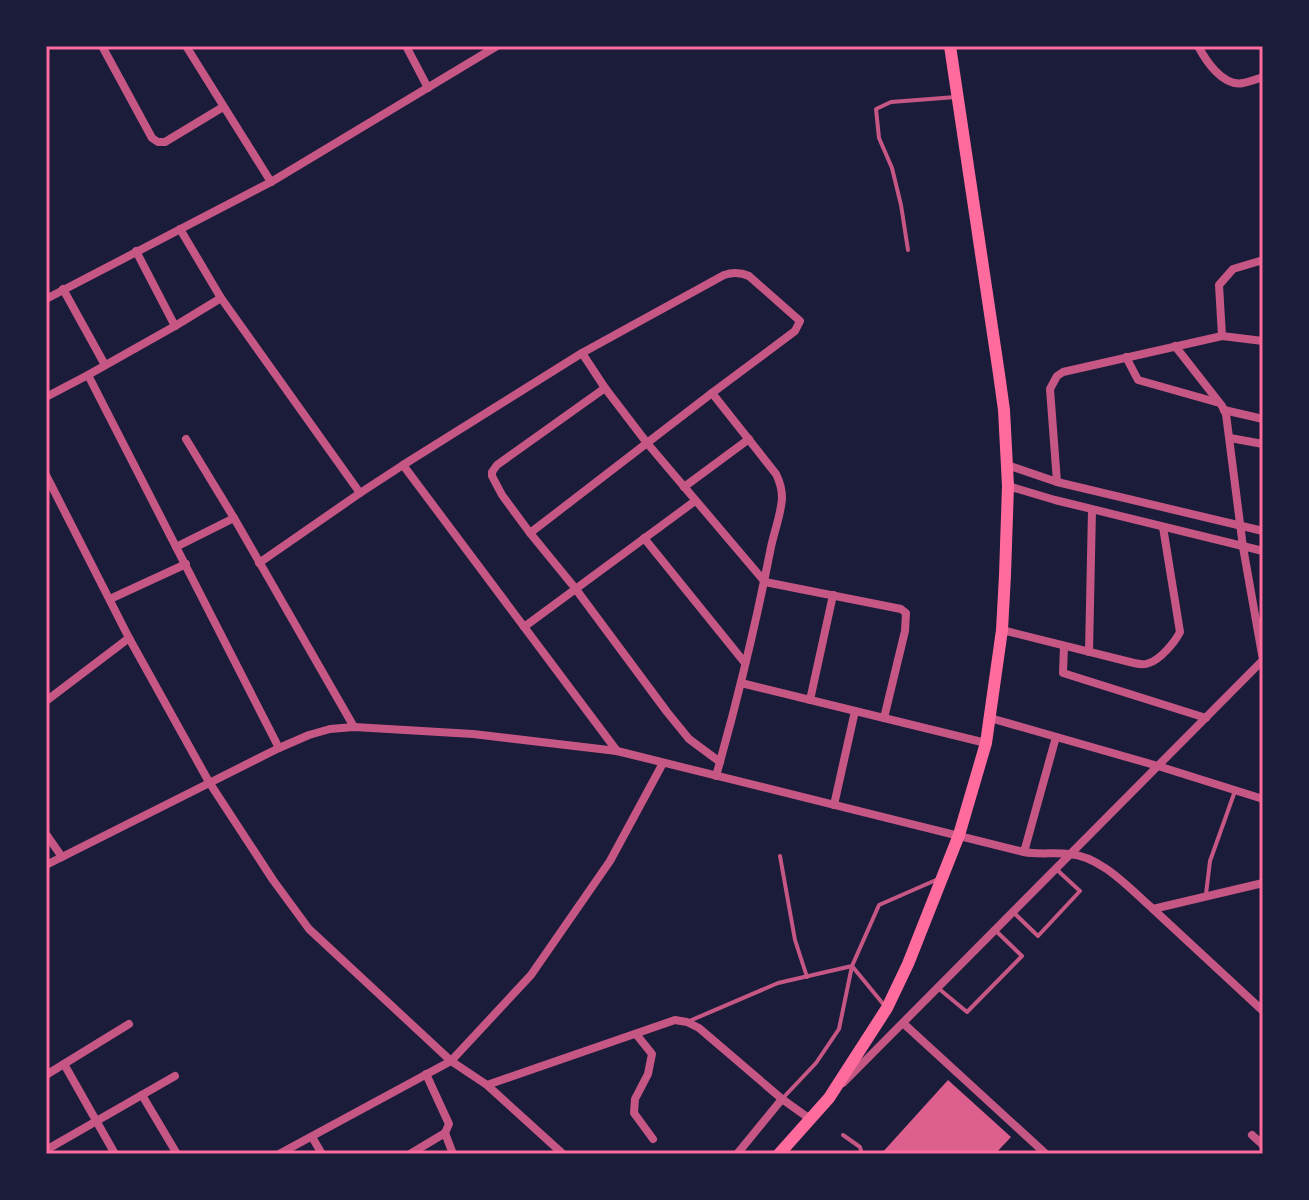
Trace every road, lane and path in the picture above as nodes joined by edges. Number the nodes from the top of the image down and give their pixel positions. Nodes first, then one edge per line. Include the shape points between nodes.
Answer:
1 (102, 46) edge
2 (186, 46) edge
3 (406, 46) edge
4 (497, 46) edge
5 (950, 46) edge
6 (1198, 46) edge
7 (1263, 77) edge
8 (428, 88) junction
9 (958, 97) junction
10 (223, 107) junction
11 (271, 182) junction
12 (180, 229) junction
13 (908, 250) dead end
14 (136, 251) junction
15 (1263, 260) edge
16 (63, 289) junction
17 (221, 298) junction
18 (46, 299) edge
19 (175, 326) junction
20 (1222, 336) junction
21 (1263, 341) edge
22 (1175, 346) junction
23 (582, 353) junction
24 (1126, 357) junction
25 (105, 365) junction
26 (88, 375) junction
27 (605, 388) junction
28 (712, 393) junction
29 (46, 397) edge
30 (1218, 402) junction
31 (1224, 410) junction
32 (1263, 419) edge
33 (1230, 438) junction
34 (186, 439) dead end
35 (749, 439) junction
36 (647, 443) junction
37 (1263, 444) edge
38 (403, 465) junction
39 (1007, 465) junction
40 (46, 475) edge
41 (1057, 482) junction
42 (1008, 486) junction
43 (684, 487) junction
44 (360, 493) junction
45 (695, 501) junction
46 (1092, 510) junction
47 (234, 518) junction
48 (1240, 526) junction
49 (1163, 527) junction
50 (1263, 531) edge
51 (530, 533) junction
52 (644, 538) junction
53 (176, 547) junction
54 (1243, 547) junction
55 (1263, 551) edge
56 (259, 563) junction
57 (186, 564) junction
58 (765, 582) junction
59 (575, 588) junction
60 (833, 595) junction
61 (110, 599) junction
62 (524, 627) junction
63 (1002, 630) junction
64 (129, 638) junction
65 (1064, 646) junction
66 (1089, 652) junction
67 (745, 663) junction
68 (741, 683) junction
69 (810, 700) junction
70 (46, 701) edge
71 (855, 711) junction
72 (884, 718) junction
73 (990, 718) junction
74 (1206, 718) junction
75 (354, 727) junction
76 (1056, 737) junction
77 (986, 743) junction
78 (279, 748) junction
79 (617, 751) junction
80 (720, 762) junction
81 (663, 763) junction
82 (1158, 766) junction
83 (716, 776) junction
84 (209, 782) junction
85 (1236, 790) junction
86 (1263, 799) edge
87 (834, 805) junction
88 (46, 834) edge
89 (959, 835) junction
90 (1024, 852) junction
91 (1071, 853) junction
92 (780, 856) dead end
93 (62, 857) junction
94 (46, 865) edge
95 (1056, 869) junction
96 (942, 877) junction
97 (1263, 883) edge
98 (1206, 896) junction
99 (1153, 909) junction
100 (1013, 912) junction
101 (995, 930) junction
102 (852, 966) junction
103 (807, 977) junction
104 (938, 988) junction
105 (887, 1008) junction
106 (1263, 1011) edge
107 (687, 1022) junction
108 (903, 1023) junction
109 (129, 1024) dead end
110 (636, 1034) junction
111 (451, 1061) junction
112 (64, 1064) junction
113 (426, 1074) junction
114 (46, 1075) edge
115 (175, 1076) dead end
116 (487, 1085) junction
117 (142, 1095) junction
118 (829, 1098) junction
119 (782, 1099) junction
120 (810, 1119) junction
121 (96, 1121) junction
122 (445, 1133) junction
123 (843, 1135) dead end
124 (1252, 1135) dead end
125 (312, 1137) junction
126 (653, 1139) dead end
127 (1263, 1145) edge
128 (743, 1146) junction
129 (48, 1151) edge
130 (115, 1154) edge
131 (177, 1154) edge
132 (279, 1154) edge
133 (322, 1154) edge
134 (410, 1154) edge
135 (453, 1154) edge
136 (563, 1154) edge
137 (737, 1154) edge
138 (754, 1154) edge
139 (779, 1154) edge
140 (862, 1154) edge
141 (1046, 1154) edge

1 - 10 street via 158,142
2 - 10 street
3 - 8 street
4 - 8 street
5 - 9 main road
6 - 7 street via 1232,83
8 - 11 street
9 - 13 lane via 891,102 876,109
9 - 39 main road via 1004,410
10 - 11 street
11 - 12 street
12 - 14 street
12 - 17 street
14 - 16 street
14 - 19 street
15 - 20 street via 1233,269 1219,285
16 - 18 street
16 - 25 street
17 - 19 street
17 - 44 street
19 - 25 street
20 - 21 street
20 - 22 street
22 - 24 street
22 - 30 street
23 - 27 street
23 - 28 street via 724,275 743,273 798,318 799,325
23 - 38 street
24 - 30 street via 1138,380
24 - 41 street via 1063,372 1053,382
25 - 26 street
26 - 29 street
26 - 53 street
27 - 36 street
27 - 51 street via 493,469 496,486
28 - 35 street
28 - 36 street
30 - 31 street
31 - 32 street
31 - 33 street
33 - 37 street
33 - 48 street
34 - 47 street
35 - 43 street
35 - 58 street via 781,483
36 - 43 street
36 - 51 street
38 - 44 street
38 - 62 street
39 - 41 street
39 - 42 main road
40 - 61 street
41 - 48 street
42 - 46 street
42 - 63 main road
43 - 45 street
44 - 56 street
45 - 52 street
45 - 58 street
46 - 49 street
46 - 66 street
47 - 53 street
47 - 56 street
48 - 50 street
48 - 54 street
49 - 54 street
49 - 66 street via 1178,638 1144,664
51 - 59 street
52 - 59 street
52 - 67 street
53 - 57 street
54 - 55 street
54 - 74 street via 1263,660
56 - 75 street
57 - 61 street
57 - 78 street
58 - 60 street
58 - 67 street
59 - 62 street
59 - 80 street via 689,739
60 - 69 street
60 - 72 street via 906,613
61 - 64 street
62 - 79 street
63 - 65 street
63 - 73 main road
64 - 70 street
64 - 84 street
65 - 66 street
65 - 74 street via 1063,673
67 - 68 street
68 - 69 street
68 - 80 street
69 - 71 street
71 - 72 street
71 - 87 street
72 - 77 street
73 - 76 street
73 - 77 main road
74 - 82 street
75 - 78 street via 330,729
75 - 79 street
76 - 82 street
76 - 90 street
77 - 89 main road
78 - 84 street
79 - 81 street
80 - 83 street
81 - 83 street
81 - 111 street via 610,861 531,975
82 - 85 street
82 - 91 street
83 - 87 street
84 - 93 street
84 - 111 street via 309,929
85 - 86 street
85 - 98 lane via 1210,861
87 - 89 street
88 - 93 street
89 - 90 street
89 - 96 main road
90 - 91 street
91 - 95 street
91 - 99 street via 1112,872
92 - 103 lane
93 - 94 street
95 - 100 street
95 - 100 lane via 1080,891 1038,936
96 - 102 lane via 879,905
96 - 105 main road
97 - 98 street
98 - 99 street
99 - 106 street
100 - 101 street
101 - 104 street
101 - 104 lane via 1022,956 967,1012
102 - 103 lane
102 - 105 lane
102 - 119 lane via 839,1029
103 - 107 lane via 778,983
104 - 108 street
105 - 118 main road
107 - 110 street via 675,1020
107 - 119 street
108 - 118 street
108 - 141 street
109 - 112 street
110 - 116 street
110 - 126 street via 652,1054 634,1113
111 - 113 street
111 - 116 street
112 - 114 street
112 - 121 street
113 - 122 street via 449,1124
113 - 125 street
115 - 117 street
116 - 136 street
117 - 121 street
117 - 131 street
118 - 120 main road
119 - 120 street
119 - 128 street
120 - 139 main road
121 - 129 street
121 - 130 street
122 - 134 street
122 - 135 street
123 - 140 lane
124 - 127 street
125 - 132 street
125 - 133 street
128 - 137 street
128 - 138 street

